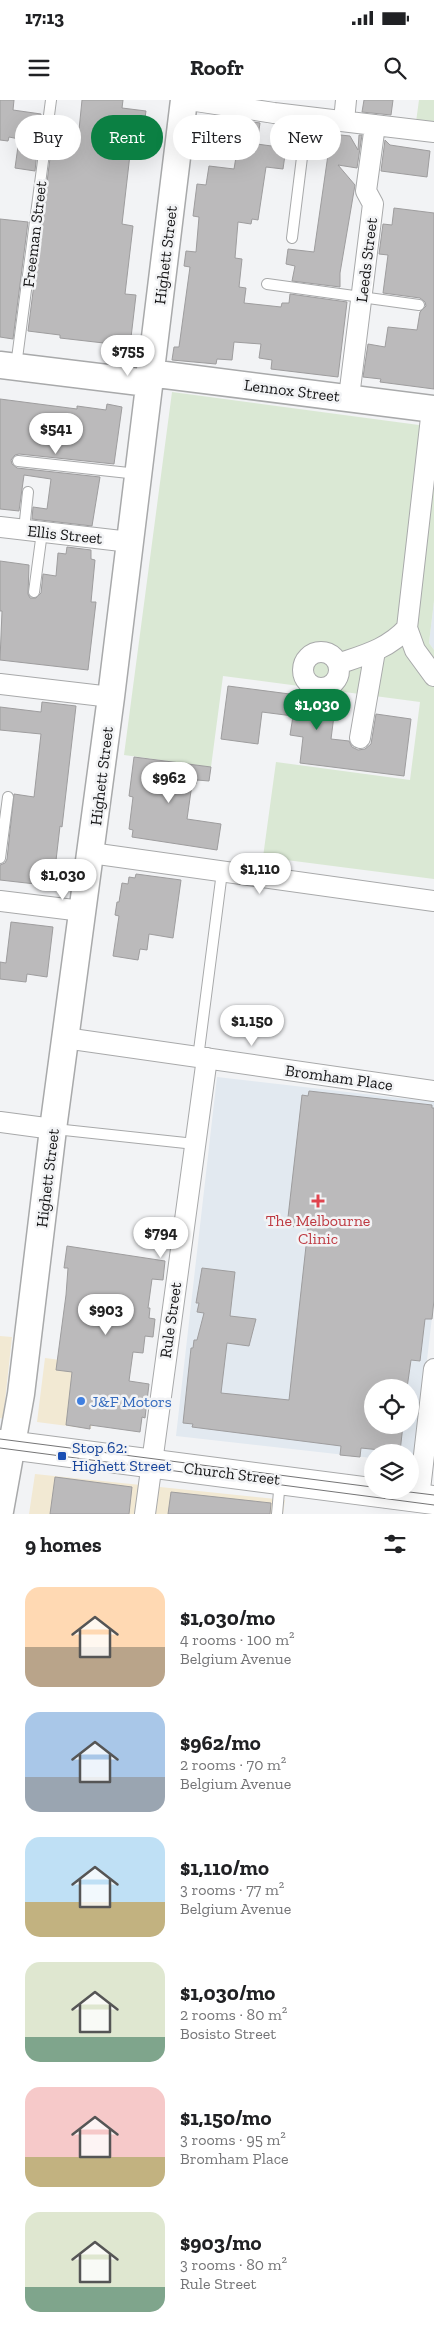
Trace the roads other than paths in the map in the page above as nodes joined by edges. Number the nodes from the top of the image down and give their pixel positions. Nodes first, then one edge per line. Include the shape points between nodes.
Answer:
1 (50, 100) edge
2 (184, 100) edge
3 (189, 100) edge
4 (346, 100) edge
5 (275, 107) edge
6 (301, 115) edge
7 (341, 121) edge
8 (344, 121) junction
9 (375, 125) junction
10 (434, 132) edge
11 (302, 160) edge
12 (292, 238) dead end
13 (267, 284) dead end
14 (361, 297) junction
15 (419, 305) dead end
16 (8, 366) edge
17 (149, 378) junction
18 (349, 396) junction
19 (433, 409) edge
20 (18, 461) dead end
21 (139, 474) junction
22 (28, 492) dead end
23 (0, 527) edge
24 (33, 531) junction
25 (130, 542) junction
26 (34, 592) dead end
27 (407, 628) junction
28 (375, 651) junction
29 (338, 664) dead end
30 (434, 676) edge
31 (0, 684) edge
32 (111, 697) junction
33 (360, 738) dead end
34 (8, 797) dead end
35 (91, 853) junction
36 (0, 858) edge
37 (222, 872) junction
38 (0, 901) edge
39 (434, 901) edge
40 (82, 911) junction
41 (66, 1038) junction
42 (203, 1058) junction
43 (434, 1091) edge
44 (0, 1122) edge
45 (53, 1129) junction
46 (195, 1144) junction
47 (434, 1369) edge
48 (6, 1444) edge
49 (151, 1463) junction
50 (280, 1479) junction
51 (420, 1502) edge
52 (0, 1511) edge
53 (145, 1514) edge
54 (277, 1514) edge

1 - 16 lane, Freeman Street
2 - 17 street, Highett Street
3 - 5 street
4 - 8 street
5 - 6 street
7 - 8 street
8 - 9 street
9 - 10 street
9 - 14 street, Leeds Street via 366,191 372,204
11 - 12 lane
13 - 14 lane
14 - 15 lane
14 - 18 street, Leeds Street
16 - 17 street, Lennox Street
17 - 18 street, Lennox Street via 217,381
17 - 21 street, Highett Street
18 - 19 street, Lennox Street
19 - 27 street
20 - 21 lane
21 - 25 street, Highett Street
22 - 24 lane
23 - 24 street, Ellis Street
24 - 25 street, Ellis Street
24 - 26 lane
25 - 32 street, Highett Street
27 - 28 street via 396,640
27 - 30 street via 415,650
28 - 29 street
28 - 33 street
31 - 32 street
32 - 35 street, Highett Street
34 - 36 lane
35 - 37 street
35 - 40 street, Highett Street
37 - 39 street
37 - 42 lane
38 - 40 street
40 - 41 street, Highett Street
41 - 42 street, Bromham Place
41 - 45 street, Highett Street
42 - 43 street, Bromham Place
42 - 46 street, Rule Street
44 - 45 street
45 - 46 lane
45 - 48 street, Highett Street via 21,1394
46 - 49 street, Rule Street
47 - 51 street
48 - 49 main road, Church Street
48 - 52 street, Highett Street
49 - 50 main road, Church Street
49 - 53 street, Rule Street
50 - 51 main road, Church Street
50 - 54 lane

